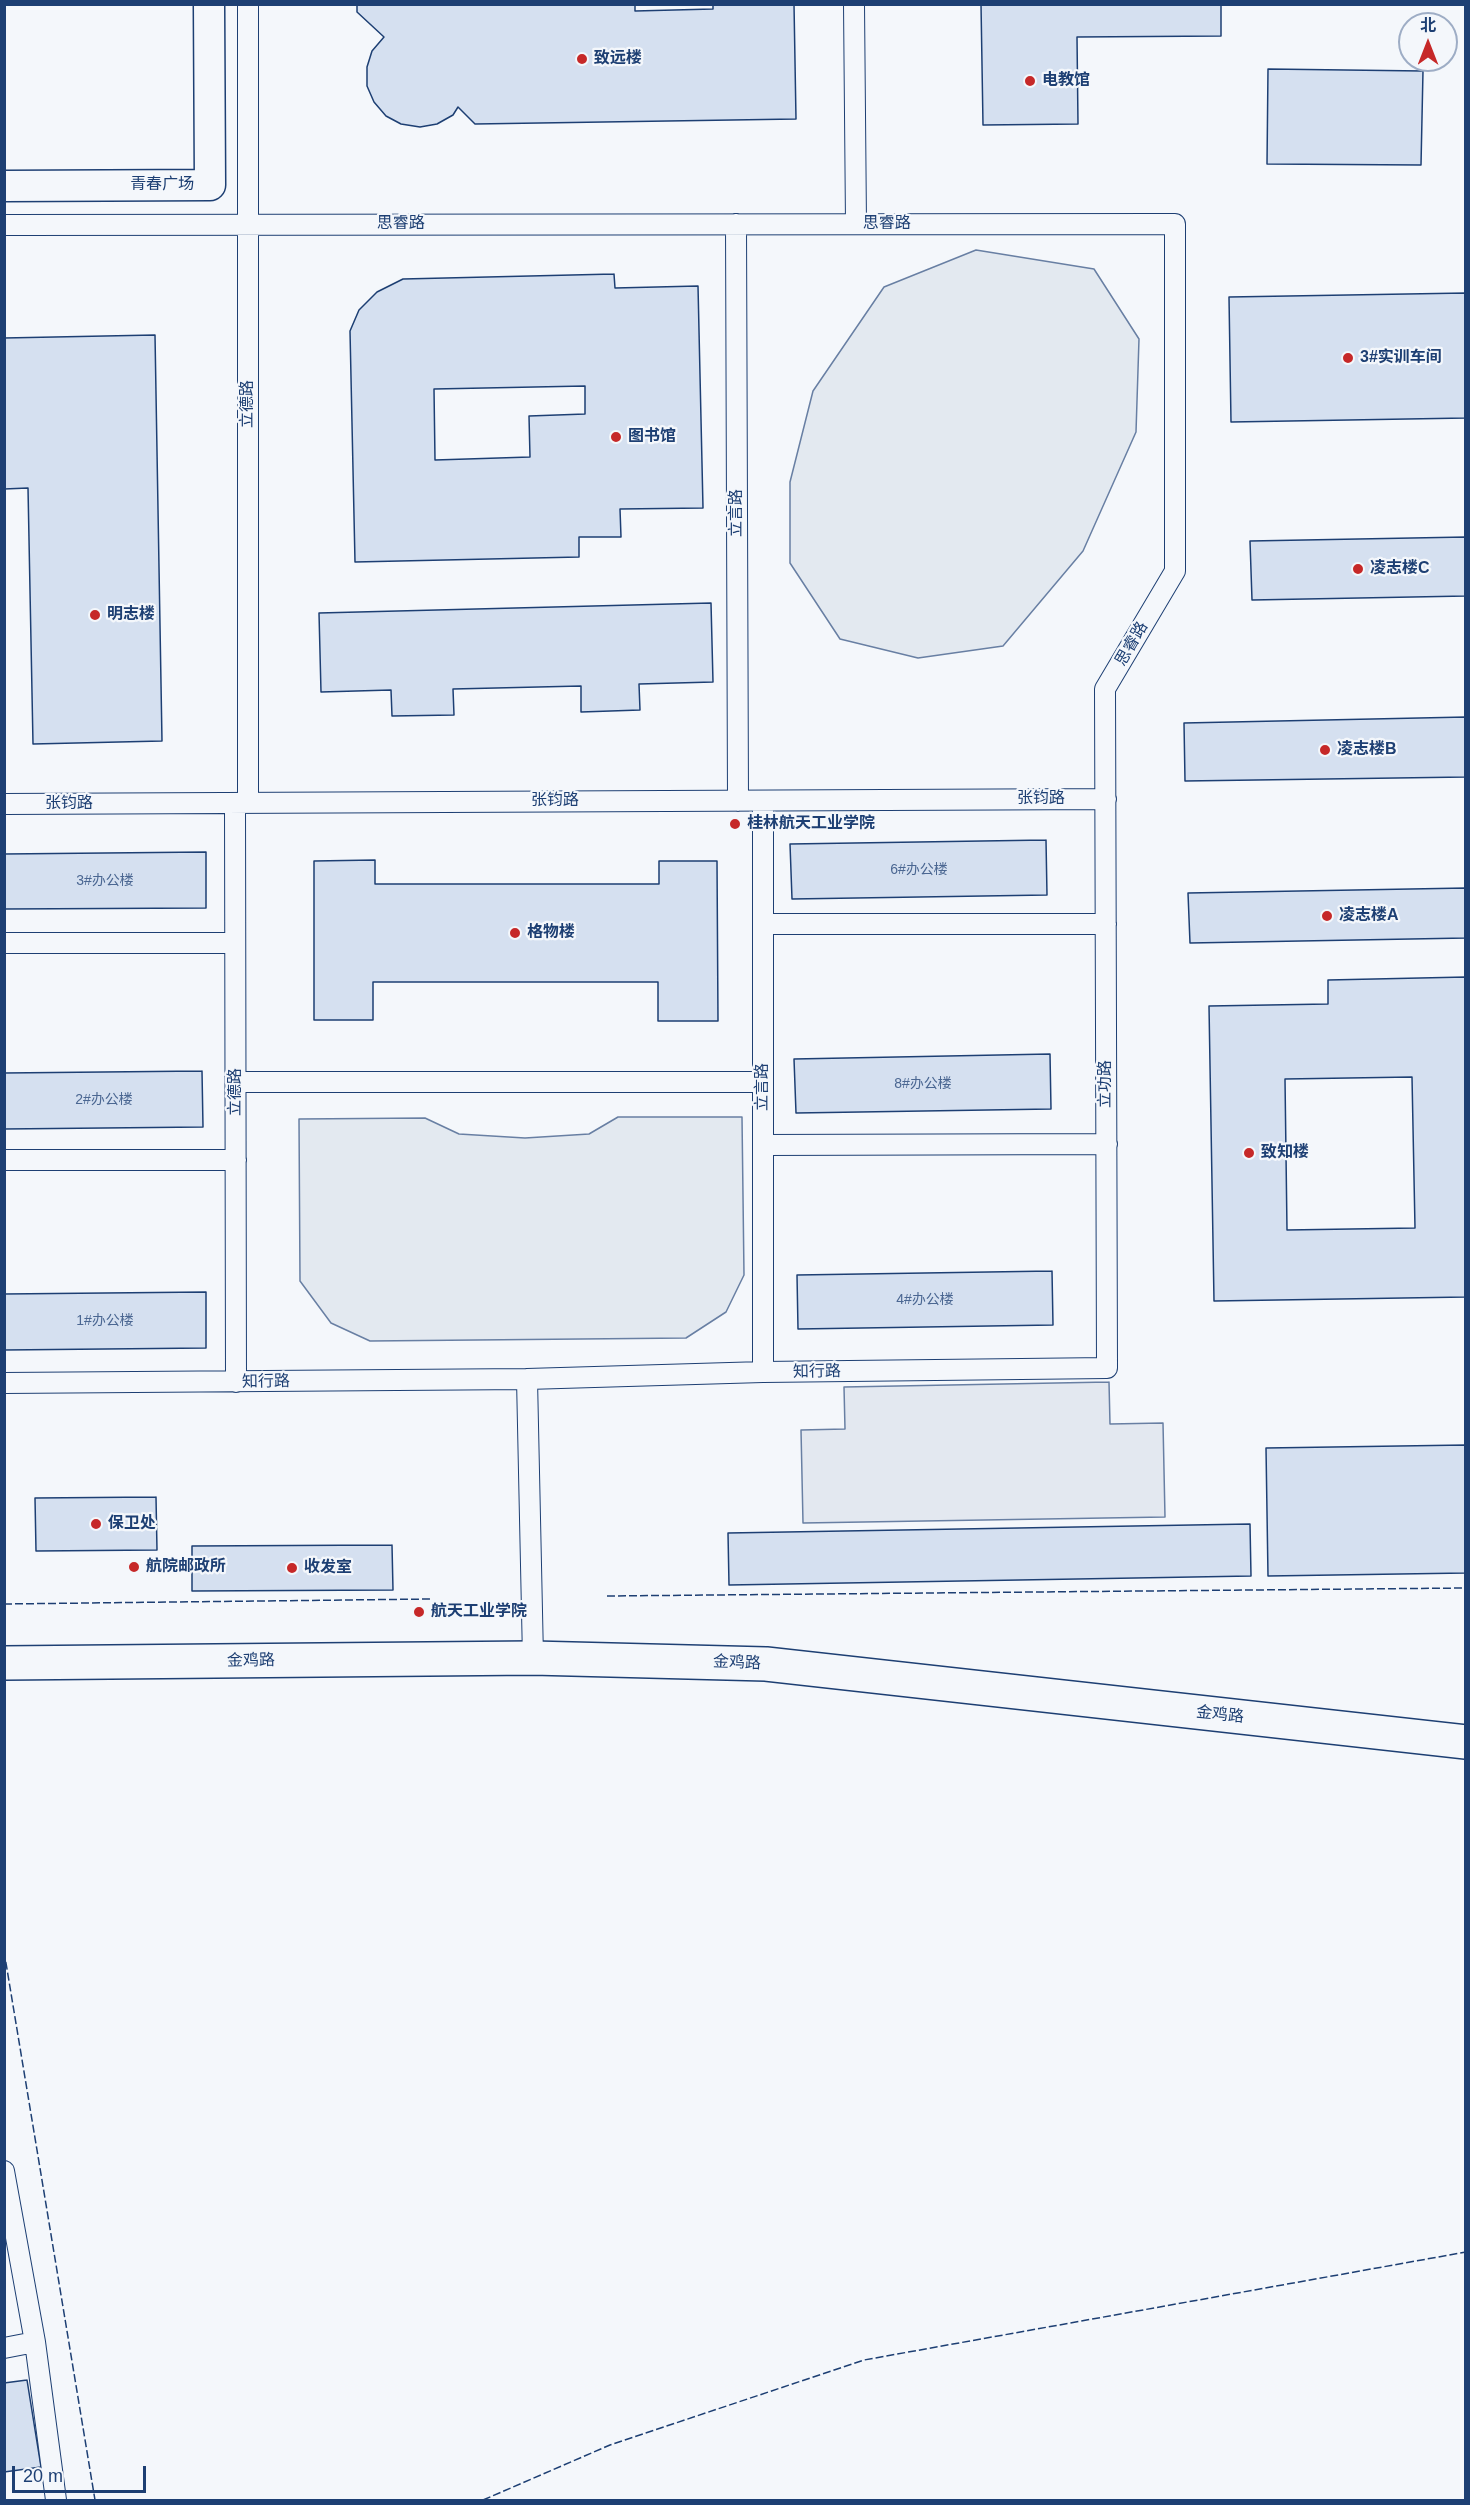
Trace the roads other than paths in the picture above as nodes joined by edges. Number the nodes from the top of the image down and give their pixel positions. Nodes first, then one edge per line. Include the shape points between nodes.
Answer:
1 (209, 4) edge
2 (248, 4) edge
3 (854, 4) edge
4 (4, 186) edge
5 (248, 224) junction
6 (736, 224) junction
7 (856, 224) junction
8 (4, 225) edge
9 (1106, 799) junction
10 (738, 801) junction
11 (763, 801) junction
12 (242, 803) junction
13 (4, 804) edge
14 (763, 924) junction
15 (1106, 924) junction
16 (4, 943) edge
17 (236, 943) junction
18 (236, 1082) junction
19 (763, 1082) junction
20 (1107, 1144) junction
21 (763, 1145) junction
22 (4, 1160) edge
23 (236, 1160) junction
24 (1107, 1368) joint
25 (763, 1372) junction
26 (527, 1379) junction
27 (236, 1382) junction
28 (4, 1383) edge
29 (533, 1658) junction
30 (4, 1664) edge
31 (1466, 1742) edge
32 (4, 2171) edge
33 (6, 2192) edge
34 (35, 2342) junction
35 (4, 2348) edge
36 (56, 2500) edge

1 - 4 street, 青春广场 via 210,185
2 - 5 lane, 立德路
3 - 7 lane
5 - 6 lane, 思睿路
5 - 8 lane, 思睿路
5 - 12 lane, 立德路
6 - 7 lane, 思睿路
6 - 10 lane, 立言路
7 - 9 lane, 思睿路 via 1175,224 1175,571 1105,689
9 - 11 lane, 张钧路
9 - 15 lane, 立功路
10 - 11 lane, 张钧路
10 - 12 lane, 张钧路
11 - 14 lane, 立言路
12 - 13 lane, 张钧路
12 - 17 lane, 立德路
14 - 15 lane
14 - 19 lane, 立言路
15 - 20 lane, 立功路
16 - 17 lane
17 - 18 lane, 立德路
18 - 19 lane
18 - 23 lane, 立德路
19 - 21 lane, 立言路
20 - 21 lane
20 - 24 lane, 立功路
21 - 25 lane, 立言路
22 - 23 lane
23 - 27 lane, 立德路
24 - 25 lane, 知行路
25 - 26 lane, 知行路
26 - 27 lane, 知行路
26 - 29 lane
27 - 28 lane, 知行路
29 - 30 main road, 金鸡路
29 - 31 main road, 金鸡路 via 766,1664
32 - 33 lane
33 - 34 lane
34 - 35 lane
34 - 36 lane

